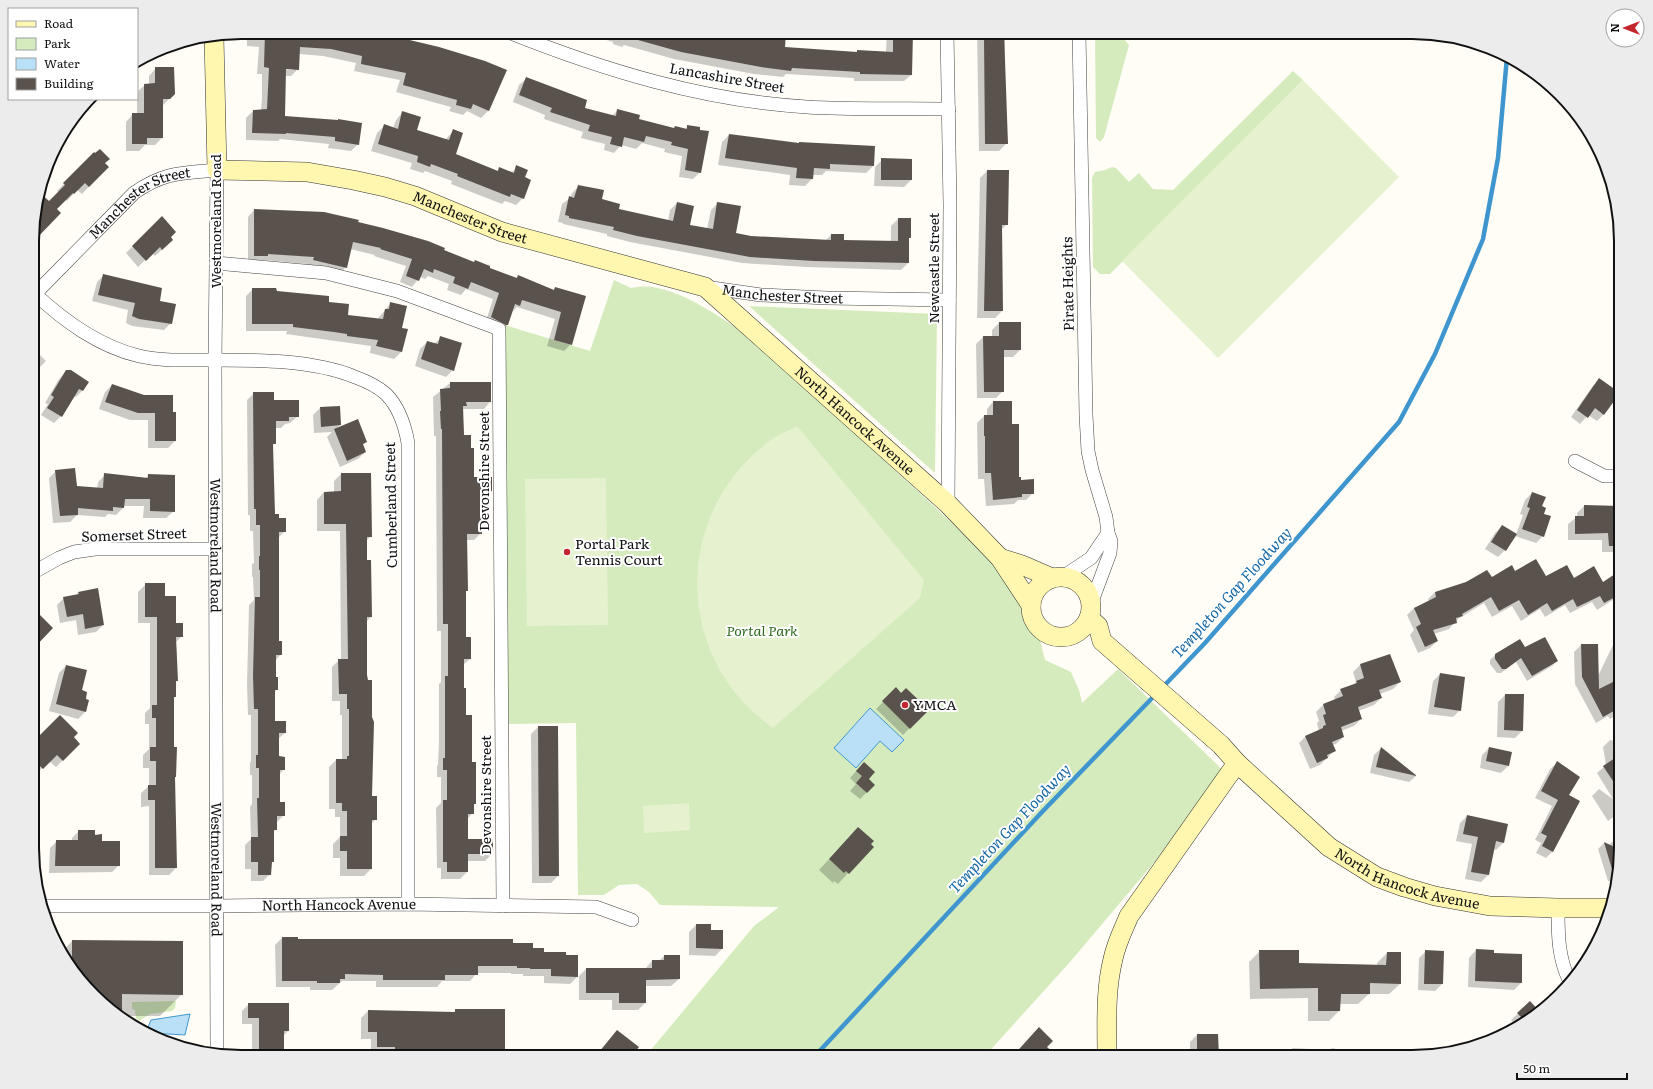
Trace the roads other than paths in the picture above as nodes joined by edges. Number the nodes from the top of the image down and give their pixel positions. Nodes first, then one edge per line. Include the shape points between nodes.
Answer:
1 (526, 39) edge
2 (947, 39) edge
3 (1079, 39) edge
4 (214, 41) edge
5 (949, 109) junction
6 (217, 170) junction
7 (216, 264) junction
8 (705, 287) junction
9 (39, 289) edge
10 (39, 298) edge
11 (949, 300) junction
12 (215, 360) junction
13 (1574, 461) dead end
14 (1614, 476) edge
15 (948, 504) junction
16 (1108, 533) junction
17 (216, 549) junction
18 (1000, 558) junction
19 (39, 569) edge
20 (1058, 577) junction
21 (1031, 605) junction
22 (1090, 611) junction
23 (1072, 635) junction
24 (1102, 641) junction
25 (1237, 763) junction
26 (408, 904) junction
27 (48, 906) edge
28 (216, 906) junction
29 (503, 906) junction
30 (1558, 908) junction
31 (1605, 908) edge
32 (632, 920) dead end
33 (1568, 976) edge
34 (217, 1048) edge
35 (1107, 1050) edge

1 - 5 street, Lancashire Street via 622,72 736,99 807,107
2 - 5 street, Newcastle Street
3 - 16 street, Pirate Heights via 1088,451
4 - 6 street, Westmoreland Road
5 - 11 street, Newcastle Street
6 - 7 street, Westmoreland Road
6 - 8 street, Manchester Street via 307,172 385,187 414,196 502,232
6 - 9 street, Manchester Street via 176,173 148,183 134,193
7 - 12 street, Westmoreland Road
7 - 29 street, Devonshire Street via 326,274 397,290 499,329
8 - 11 street, Manchester Street via 761,295
8 - 15 street, North Hancock Avenue
10 - 12 street, Cumberland Street via 71,324 116,349 167,360
11 - 15 street, Newcastle Street
12 - 17 street, Westmoreland Road
12 - 26 street, Cumberland Street via 314,365 342,372 372,383 387,395 405,426 408,443
13 - 14 street via 1604,476
15 - 18 street, North Hancock Avenue
16 - 20 street via 1091,558
16 - 22 street, Pirate Heights via 1111,541 1110,553
17 - 19 street, Somerset Street via 95,549 74,552
17 - 28 street, Westmoreland Road
18 - 20 street, North Hancock Avenue
18 - 21 street, North Hancock Avenue
20 - 21 street via 1044,582 1037,588
20 - 22 street, North Hancock Avenue via 1080,582 1086,588
21 - 23 street, North Hancock Avenue via 1036,624 1045,633 1059,637
22 - 23 street via 1086,625
22 - 24 street, North Hancock Avenue
23 - 24 street, North Hancock Avenue via 1084,642
24 - 25 street, North Hancock Avenue via 1221,745
25 - 30 street, North Hancock Avenue via 1329,847 1377,877 1435,896 1490,906
25 - 35 street via 1129,916 1109,976
26 - 28 street, North Hancock Avenue
26 - 29 street, North Hancock Avenue
27 - 28 street, North Hancock Avenue
28 - 34 street, Westmoreland Road
29 - 32 street, North Hancock Avenue via 596,906
30 - 31 street, North Hancock Avenue
30 - 33 street via 1559,954

